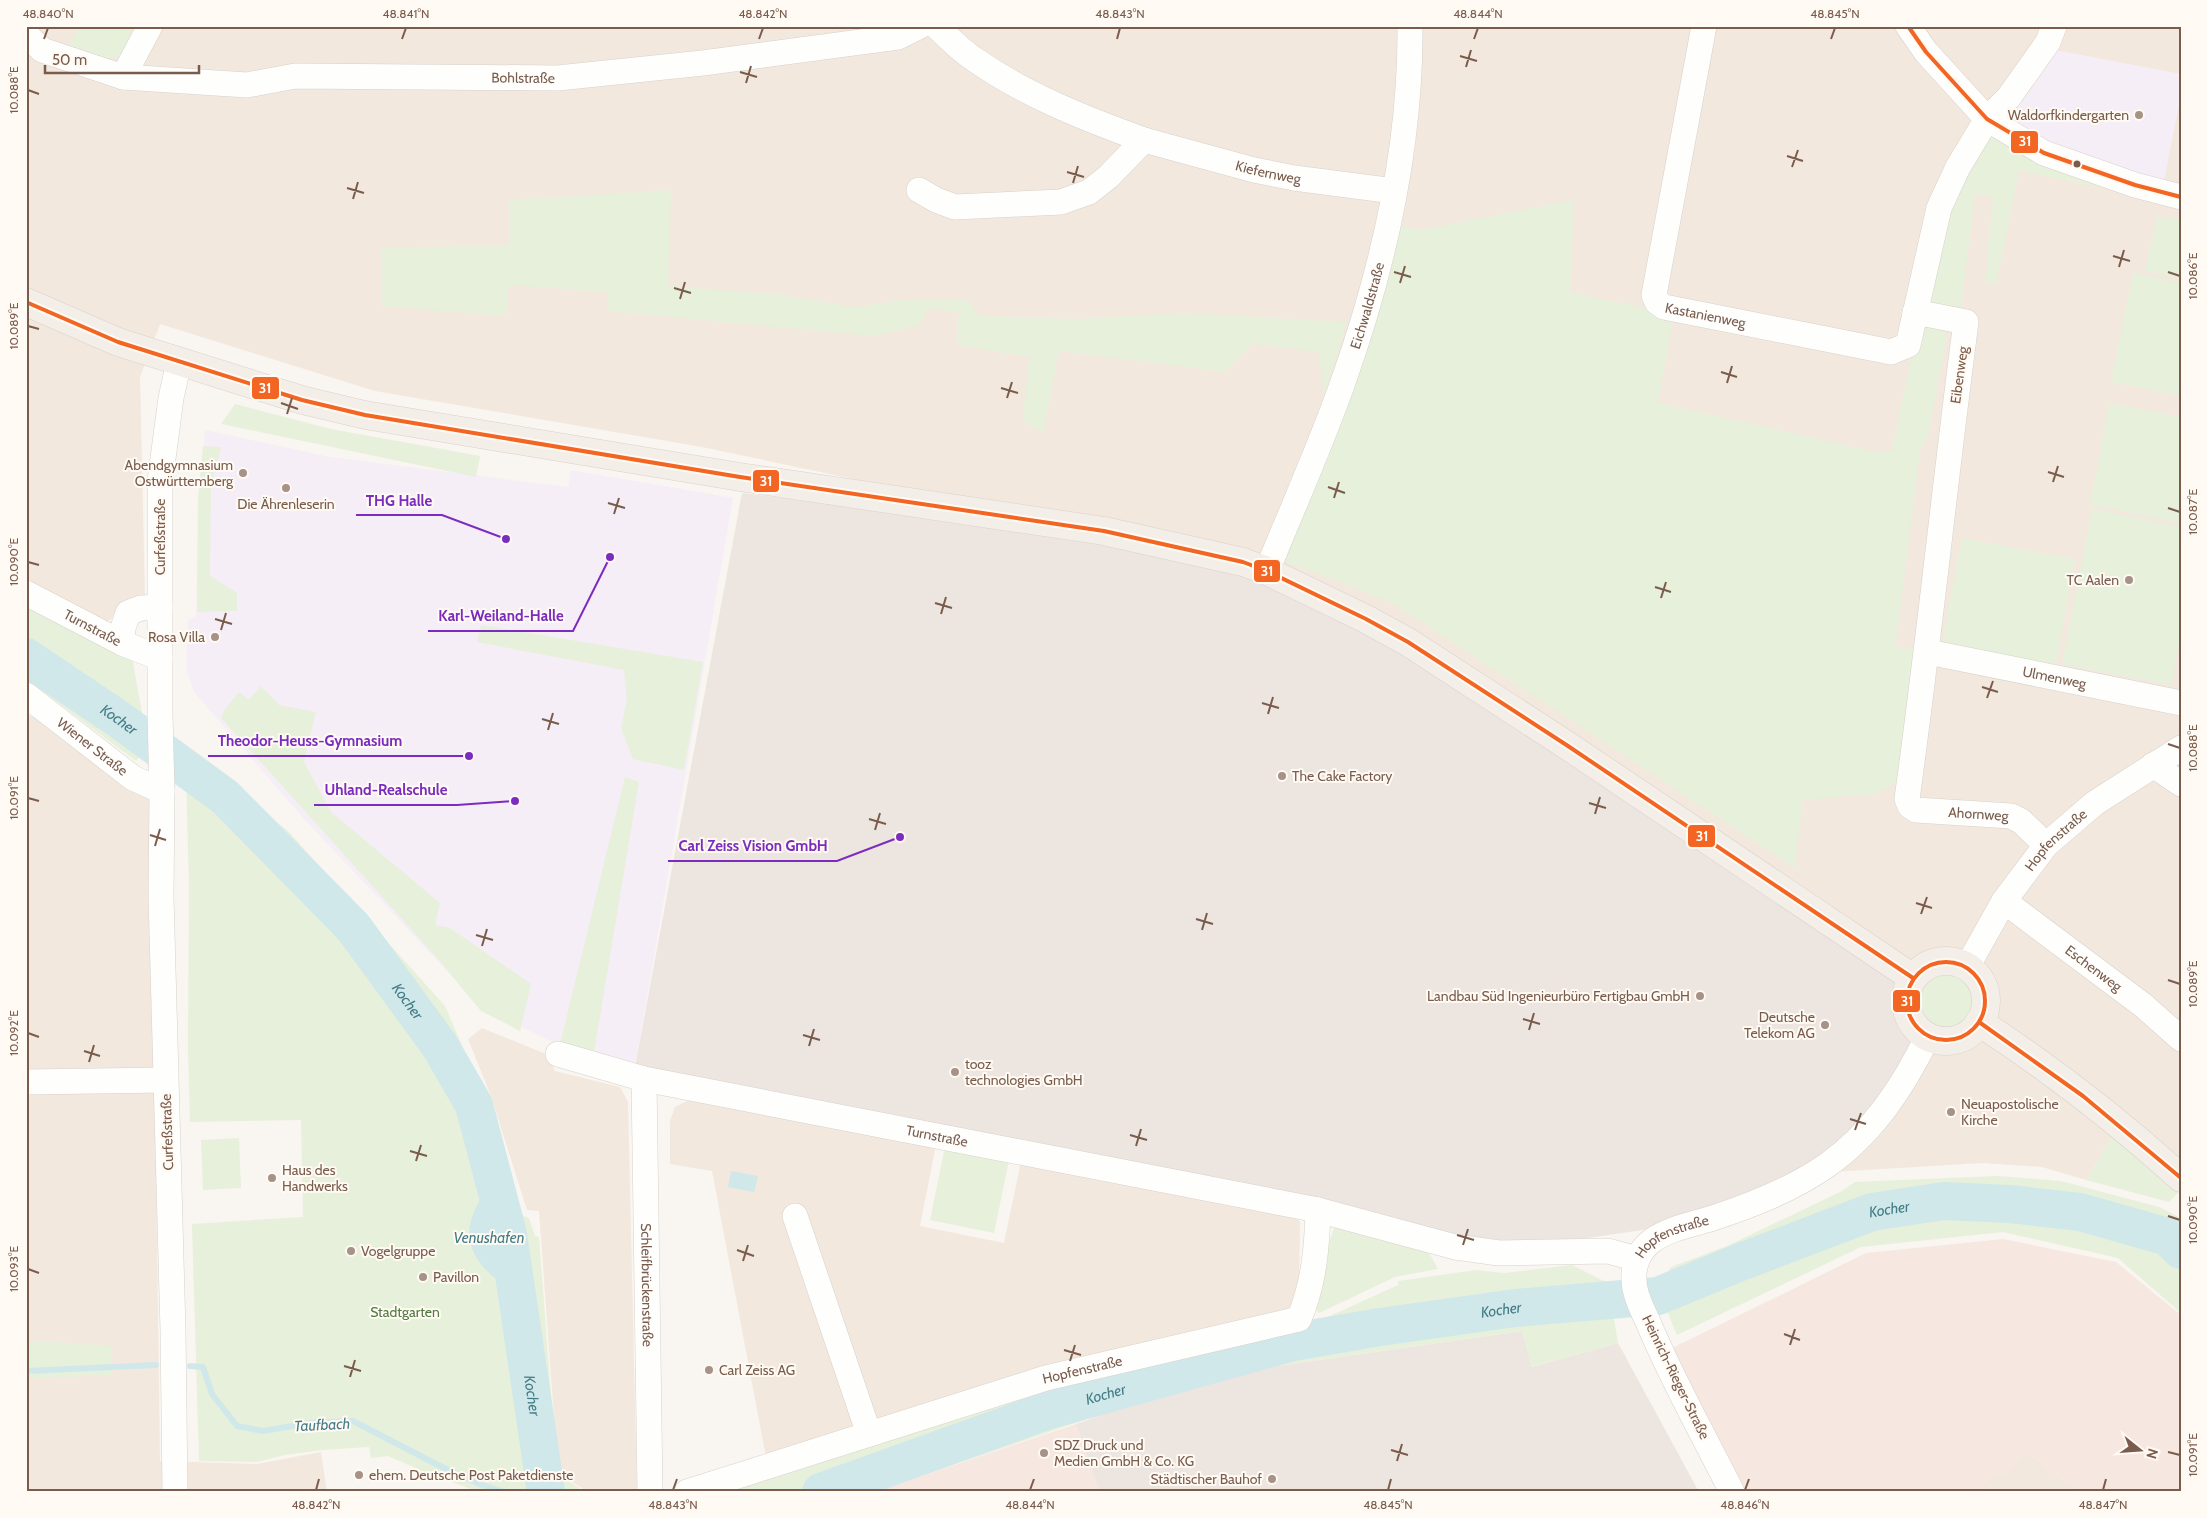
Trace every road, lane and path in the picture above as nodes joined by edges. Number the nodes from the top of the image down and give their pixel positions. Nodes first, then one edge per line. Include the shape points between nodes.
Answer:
1 (150, 26) edge
2 (920, 26) edge
3 (936, 26) edge
4 (1410, 26) edge
5 (1704, 26) edge
6 (1908, 26) edge
7 (2054, 26) edge
8 (30, 34) edge
9 (123, 77) junction
10 (1988, 119) junction
11 (1144, 140) junction
12 (919, 190) dead end
13 (1394, 191) junction
14 (2181, 196) edge
15 (26, 302) edge
16 (1916, 312) junction
17 (179, 362) junction
18 (1267, 571) junction
19 (26, 593) edge
20 (160, 607) junction
21 (122, 643) junction
22 (1928, 652) junction
23 (160, 658) junction
24 (26, 695) edge
25 (2181, 703) edge
26 (2181, 748) edge
27 (2153, 765) junction
28 (162, 781) junction
29 (2181, 784) edge
30 (1907, 799) joint
31 (2046, 845) junction
32 (2004, 901) junction
33 (1967, 967) junction
34 (1913, 978) junction
35 (1979, 1022) junction
36 (1928, 1036) junction
37 (2181, 1039) edge
38 (558, 1054) dead end
39 (644, 1079) junction
40 (165, 1080) junction
41 (26, 1082) edge
42 (2181, 1178) edge
43 (1318, 1210) junction
44 (795, 1216) dead end
45 (1635, 1270) junction
46 (869, 1434) junction
47 (175, 1492) edge
48 (650, 1492) edge
49 (687, 1492) edge
50 (1732, 1492) edge

1 - 9 street
2 - 9 street, Bohlstraße via 898,37 558,78 295,76 247,85
3 - 11 street, Kiefernweg via 973,59 1017,84 1069,111
4 - 13 street, Eichwaldstraße via 1406,123
5 - 16 street, Kastanienweg via 1654,295 1657,302 1664,307 1891,352 1908,345
6 - 10 street via 1926,52
7 - 10 street via 2048,42 2009,97
8 - 9 street, Bohlstraße via 42,50
10 - 14 street via 2044,153
10 - 16 street via 1958,167 1939,208
11 - 12 street via 1108,177 1088,192 1061,202 955,207
11 - 13 street, Kiefernweg via 1294,178
13 - 18 street, Eichwaldstraße via 1372,288 1342,386
15 - 17 main road via 118,342
16 - 22 street, Eibenweg via 1966,322 1950,436
17 - 18 main road via 302,400 365,415 702,471 1104,532 1243,562
17 - 20 street, Curfeßstraße via 160,481
18 - 34 main road via 1408,642
19 - 21 street, Turnstraße
20 - 21 street via 128,613
20 - 23 street, Curfeßstraße
21 - 23 street, Turnstraße
22 - 25 street, Ulmenweg
22 - 30 street, Eibenweg
23 - 28 street, Curfeßstraße
24 - 28 street, Wiener Straße via 133,778
26 - 27 street, Hopfenstraße
27 - 29 street
27 - 31 street, Hopfenstraße via 2095,803
28 - 40 street, Curfeßstraße
30 - 31 street, Ahornweg via 1916,810 2012,816
31 - 32 street, Hopfenstraße
32 - 33 street, Hopfenstraße
32 - 37 street, Eschenweg via 2144,1006
33 - 34 main road via 1953,962 1938,962 1924,967
33 - 35 main road via 1980,980 1985,996
34 - 36 main road via 1907,992 1907,1009 1913,1022
35 - 36 main road via 1959,1038 1943,1040
35 - 42 main road via 2101,1108
36 - 45 street, Hopfenstraße via 1892,1101 1870,1127 1828,1165 1781,1193 1661,1235 1643,1249
38 - 39 street, Turnstraße
39 - 43 street, Turnstraße
39 - 48 street, Schleifbrückenstraße
40 - 41 street
40 - 47 street, Curfeßstraße
43 - 45 street, Hopfenstraße via 1455,1247 1499,1253 1608,1251
43 - 46 street, Hopfenstraße via 1317,1246 1309,1295 1299,1319 1046,1378
44 - 46 street
45 - 50 street, Heinrich-Rieger-Straße via 1638,1297 1659,1348
46 - 49 street, Hopfenstraße

